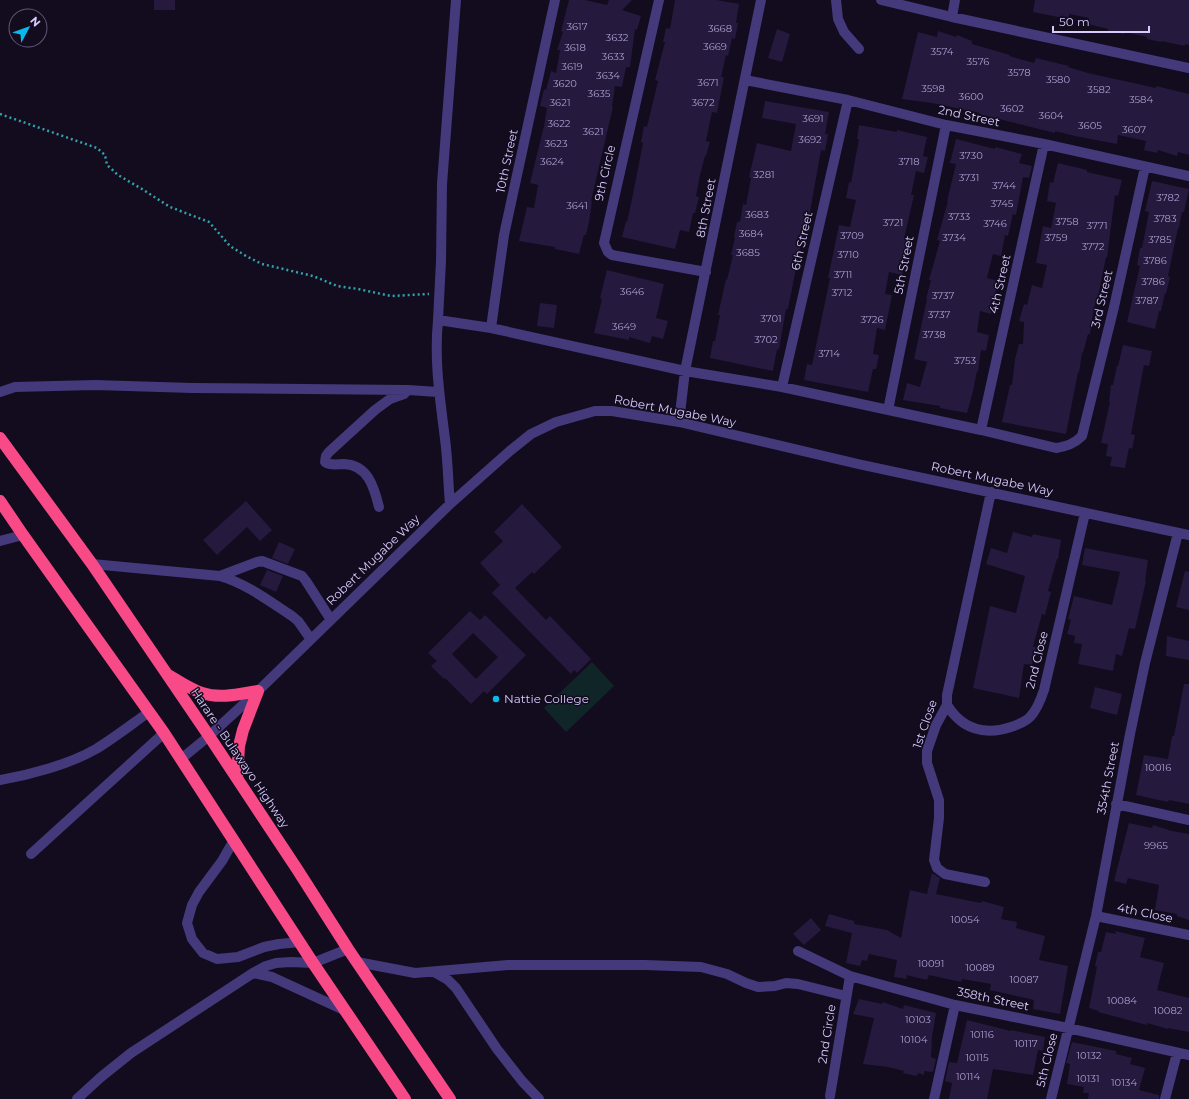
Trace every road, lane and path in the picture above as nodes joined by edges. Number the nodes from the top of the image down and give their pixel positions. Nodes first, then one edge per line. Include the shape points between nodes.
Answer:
1 (456, 0) edge
2 (555, 0) edge
3 (659, 0) edge
4 (761, 0) edge
5 (836, 0) edge
6 (881, 0) edge
7 (956, 0) edge
8 (908, 3) edge
9 (952, 17) junction
10 (859, 49) dead end
11 (1189, 68) edge
12 (745, 80) junction
13 (848, 100) junction
14 (0, 114) edge
15 (946, 125) junction
16 (1044, 144) junction
17 (1145, 167) junction
18 (1189, 176) edge
19 (706, 272) junction
20 (439, 297) junction
21 (438, 320) junction
22 (491, 328) junction
23 (685, 371) junction
24 (782, 387) junction
25 (408, 390) junction
26 (0, 392) edge
27 (438, 392) junction
28 (888, 410) junction
29 (679, 422) junction
30 (981, 430) junction
31 (0, 438) edge
32 (991, 492) junction
33 (450, 504) junction
34 (2, 506) edge
35 (379, 507) dead end
36 (1085, 512) junction
37 (1178, 533) junction
38 (1189, 535) edge
39 (23, 536) junction
40 (0, 541) edge
41 (92, 564) junction
42 (220, 576) junction
43 (330, 620) junction
44 (310, 638) junction
45 (166, 674) junction
46 (258, 691) junction
47 (947, 705) junction
48 (149, 712) junction
49 (164, 733) junction
50 (209, 736) junction
51 (181, 759) junction
52 (237, 778) junction
53 (0, 780) edge
54 (1116, 804) junction
55 (1189, 820) edge
56 (234, 840) junction
57 (31, 854) dead end
58 (985, 882) dead end
59 (1096, 916) junction
60 (1189, 935) edge
61 (300, 942) junction
62 (348, 949) junction
63 (798, 950) dead end
64 (357, 962) junction
65 (313, 963) junction
66 (434, 972) junction
67 (253, 973) junction
68 (850, 976) junction
69 (846, 996) junction
70 (956, 1005) junction
71 (346, 1012) junction
72 (1068, 1028) junction
73 (1177, 1053) junction
74 (1189, 1055) edge
75 (830, 1096) dead end
76 (77, 1099) edge
77 (405, 1099) edge
78 (450, 1099) edge
79 (539, 1099) edge
80 (934, 1099) edge
81 (1051, 1099) edge
82 (1165, 1099) edge

1 - 20 street via 442,184
2 - 22 street, 10th Street via 504,235
3 - 19 street, 9th Circle via 604,243 612,255
4 - 12 street, 8th Street
5 - 10 street via 838,19 844,32
6 - 8 street
7 - 9 street
8 - 9 street
9 - 11 street
12 - 13 street, 2nd Street
12 - 19 street, 8th Street
13 - 15 street, 2nd Street
13 - 24 street, 6th Street
14 - 20 path via 97,148 105,155 107,165 118,175 170,207 209,222 230,246 262,264 313,276 337,286 391,296 426,293
15 - 16 street, 2nd Street
15 - 28 street, 5th Street
16 - 17 street, 2nd Street
16 - 30 street, 4th Street
17 - 18 street, 2nd Street
17 - 30 street, 3rd Street via 1082,436 1067,446 1056,448
19 - 23 street, 8th Street
20 - 21 street
21 - 22 street
21 - 27 street
22 - 23 street
23 - 24 street
23 - 29 street, 8th Street
24 - 28 street
25 - 26 street via 95,385 15,387
25 - 27 street
25 - 35 street via 375,410 329,452 325,459 328,464 350,464 363,471 374,488
27 - 33 street
28 - 30 street
29 - 32 street, Robert Mugabe Way
29 - 33 street, Robert Mugabe Way via 612,411 595,411 556,422 532,434 511,450
31 - 41 highway, Harare - Bulawayo Highway
32 - 36 street, Robert Mugabe Way
32 - 47 street, 1st Close
33 - 43 street, Robert Mugabe Way
34 - 39 highway
36 - 37 street, Robert Mugabe Way
36 - 47 street, 2nd Close via 1044,690 1030,718 1006,729 980,730 959,721
37 - 38 street, Robert Mugabe Way
37 - 54 street, 354th Street via 1145,663
39 - 40 street
39 - 48 highway
41 - 42 street
41 - 45 highway, Harare - Bulawayo Highway
42 - 43 street via 262,561 297,574 306,581
42 - 44 street via 246,586 292,616
43 - 44 street, Robert Mugabe Way
44 - 46 street, Robert Mugabe Way
45 - 46 highway via 203,693 228,696
45 - 50 highway, Harare - Bulawayo Highway
46 - 50 street, Robert Mugabe Way
46 - 52 highway via 239,746
47 - 58 street, 1st Close via 927,751 927,762 939,800 940,818 934,860 937,868 945,874
48 - 49 highway
48 - 53 street via 96,749 26,776
49 - 51 highway
49 - 57 street
50 - 51 street, Robert Mugabe Way
50 - 52 highway, Harare - Bulawayo Highway
51 - 56 highway
52 - 62 highway, Harare - Bulawayo Highway
54 - 55 street
54 - 59 street, 354th Street
56 - 61 highway
56 - 61 street via 192,905 187,923 192,939 203,952 217,959 238,957 264,946
59 - 60 street, 4th Close
59 - 72 street, 354th Street
61 - 65 highway
62 - 64 highway, Harare - Bulawayo Highway
62 - 65 street
63 - 68 street, 358th Street
64 - 66 street via 415,973
64 - 78 highway, Harare - Bulawayo Highway
65 - 67 street via 276,963
65 - 71 highway
66 - 69 street via 508,965 701,967 727,974 758,987 798,984
66 - 79 street via 456,988 497,1048
67 - 71 street via 272,977
67 - 76 street via 132,1053
68 - 69 street, 2nd Circle
68 - 70 street, 358th Street
69 - 75 street, 2nd Circle
70 - 72 street, 358th Street
70 - 80 street
71 - 77 highway
72 - 73 street, 358th Street
72 - 81 street, 5th Close
73 - 74 street, 358th Street
73 - 82 street

